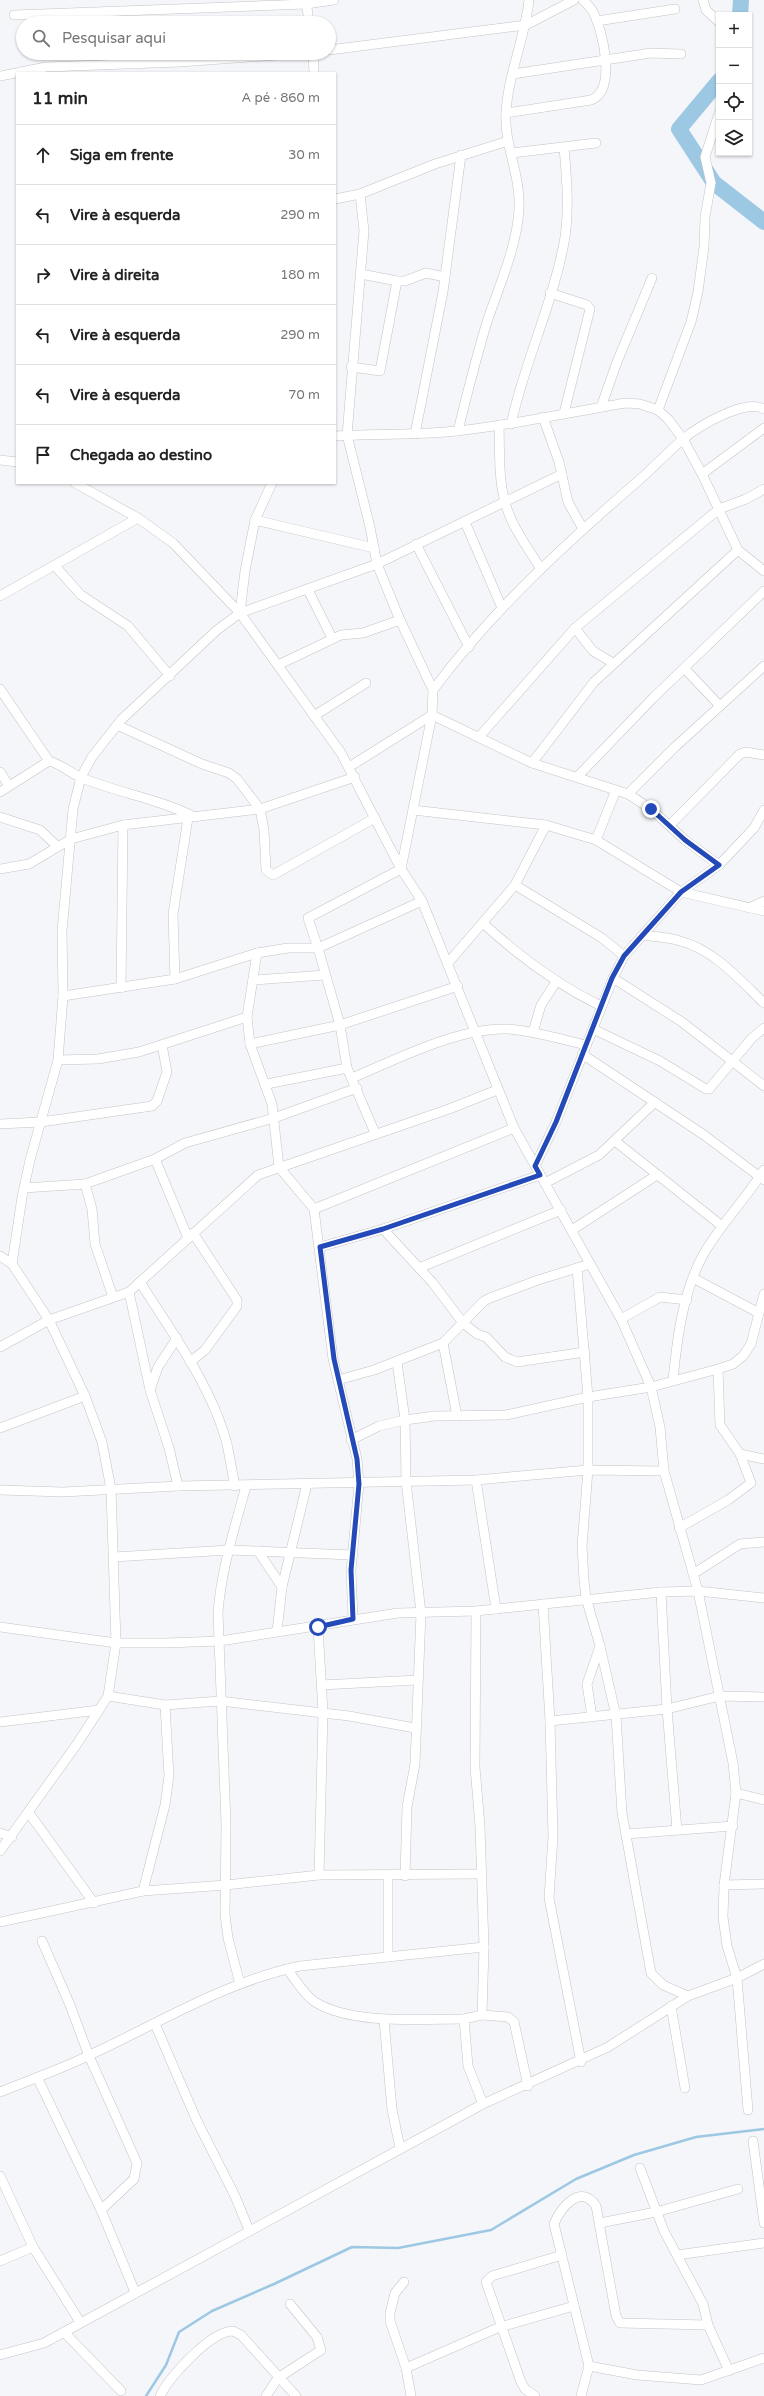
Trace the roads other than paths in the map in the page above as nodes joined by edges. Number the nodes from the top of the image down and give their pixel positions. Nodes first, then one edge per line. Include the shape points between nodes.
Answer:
1 (334, 0) edge
2 (529, 0) edge
3 (559, 0) edge
4 (574, 0) edge
5 (583, 0) edge
6 (703, 0) edge
7 (306, 2) edge
8 (556, 10) junction
9 (675, 10) dead end
10 (14, 15) dead end
11 (308, 16) edge
12 (716, 19) edge
13 (597, 21) junction
14 (526, 25) junction
15 (336, 49) edge
16 (681, 54) dead end
17 (606, 59) junction
18 (205, 60) edge
19 (313, 60) edge
20 (162, 63) junction
21 (20, 72) edge
22 (162, 72) edge
23 (314, 72) edge
24 (16, 73) edge
25 (513, 74) junction
26 (0, 76) edge
27 (506, 113) junction
28 (717, 120) edge
29 (508, 141) junction
30 (596, 144) dead end
31 (564, 148) junction
32 (512, 153) junction
33 (461, 155) junction
34 (360, 194) junction
35 (336, 199) edge
36 (361, 274) junction
37 (445, 277) junction
38 (652, 278) dead end
39 (397, 281) junction
40 (550, 293) junction
41 (351, 367) junction
42 (601, 407) junction
43 (764, 409) edge
44 (658, 410) junction
45 (564, 414) junction
46 (543, 417) junction
47 (511, 424) junction
48 (499, 425) junction
49 (764, 428) edge
50 (458, 431) junction
51 (415, 434) junction
52 (347, 435) junction
53 (336, 436) edge
54 (683, 439) junction
55 (0, 460) edge
56 (16, 462) edge
57 (562, 474) junction
58 (702, 474) junction
59 (77, 484) edge
60 (272, 484) edge
61 (764, 489) edge
62 (505, 503) junction
63 (719, 510) junction
64 (138, 518) junction
65 (255, 520) junction
66 (465, 522) junction
67 (583, 529) junction
68 (416, 544) junction
69 (374, 548) junction
70 (738, 550) junction
71 (377, 564) junction
72 (55, 566) junction
73 (540, 569) junction
74 (764, 571) edge
75 (308, 590) junction
76 (764, 591) edge
77 (0, 596) edge
78 (502, 608) junction
79 (240, 613) junction
80 (400, 620) junction
81 (575, 628) junction
82 (332, 638) junction
83 (469, 647) junction
84 (613, 664) junction
85 (278, 665) junction
86 (764, 666) edge
87 (685, 670) junction
88 (170, 676) junction
89 (366, 683) dead end
90 (0, 689) edge
91 (432, 690) junction
92 (720, 706) junction
93 (432, 715) junction
94 (314, 716) junction
95 (117, 725) junction
96 (479, 737) junction
97 (764, 755) edge
98 (49, 761) junction
99 (532, 762) junction
100 (349, 767) junction
101 (0, 772) edge
102 (578, 776) junction
103 (81, 777) junction
104 (355, 777) junction
105 (9, 786) junction
106 (616, 790) junction
107 (0, 792) edge
108 (628, 794) junction
109 (260, 809) junction
110 (413, 810) junction
111 (764, 810) edge
112 (0, 817) edge
113 (192, 818) junction
114 (375, 818) junction
115 (123, 825) junction
116 (546, 825) junction
117 (670, 825) junction
118 (754, 828) junction
119 (764, 831) edge
120 (71, 839) junction
121 (596, 840) junction
122 (57, 846) junction
123 (719, 865) junction
124 (401, 869) junction
125 (0, 870) edge
126 (515, 885) junction
127 (681, 892) junction
128 (422, 901) junction
129 (764, 901) edge
130 (749, 908) junction
131 (764, 911) edge
132 (484, 924) junction
133 (643, 935) junction
134 (318, 948) junction
135 (257, 953) junction
136 (624, 956) junction
137 (448, 963) junction
138 (325, 975) junction
139 (612, 978) junction
140 (175, 979) junction
141 (253, 980) junction
142 (556, 982) junction
143 (458, 986) junction
144 (121, 988) junction
145 (63, 996) junction
146 (763, 1000) edge
147 (601, 1006) junction
148 (247, 1017) junction
149 (340, 1025) junction
150 (764, 1028) edge
151 (593, 1029) junction
152 (474, 1031) junction
153 (533, 1032) junction
154 (250, 1044) junction
155 (162, 1045) junction
156 (586, 1045) junction
157 (582, 1054) junction
158 (58, 1060) junction
159 (732, 1062) junction
160 (347, 1068) junction
161 (352, 1078) junction
162 (266, 1084) junction
163 (764, 1086) edge
164 (357, 1088) junction
165 (497, 1090) junction
166 (655, 1102) junction
167 (274, 1118) junction
168 (41, 1122) junction
169 (0, 1124) edge
170 (514, 1128) junction
171 (375, 1133) junction
172 (615, 1141) junction
173 (155, 1159) junction
174 (535, 1166) junction
175 (279, 1167) junction
176 (540, 1175) junction
177 (658, 1175) junction
178 (763, 1176) edge
179 (545, 1183) junction
180 (85, 1184) junction
181 (24, 1188) junction
182 (314, 1209) junction
183 (561, 1210) junction
184 (722, 1226) junction
185 (383, 1229) junction
186 (572, 1230) junction
187 (190, 1235) junction
188 (320, 1247) junction
189 (0, 1256) edge
190 (12, 1264) junction
191 (590, 1264) junction
192 (419, 1268) junction
193 (577, 1268) junction
194 (693, 1278) junction
195 (140, 1282) junction
196 (128, 1292) junction
197 (113, 1297) junction
198 (763, 1299) edge
199 (687, 1300) junction
200 (759, 1313) junction
201 (621, 1319) junction
202 (49, 1320) junction
203 (463, 1323) junction
204 (177, 1338) junction
205 (443, 1343) junction
206 (0, 1347) edge
207 (585, 1352) junction
208 (190, 1362) junction
209 (397, 1362) junction
210 (718, 1369) junction
211 (338, 1380) junction
212 (673, 1380) junction
213 (651, 1387) junction
214 (150, 1390) junction
215 (86, 1396) junction
216 (588, 1397) junction
217 (457, 1416) junction
218 (404, 1420) junction
219 (0, 1428) edge
220 (351, 1440) junction
221 (740, 1454) junction
222 (764, 1459) edge
223 (588, 1470) junction
224 (664, 1471) junction
225 (476, 1480) junction
226 (406, 1481) junction
227 (307, 1484) junction
228 (359, 1484) junction
229 (178, 1486) junction
230 (235, 1486) junction
231 (246, 1486) junction
232 (111, 1489) junction
233 (0, 1490) edge
234 (680, 1528) junction
235 (764, 1542) edge
236 (229, 1550) junction
237 (258, 1551) junction
238 (290, 1552) junction
239 (352, 1555) junction
240 (114, 1557) junction
241 (693, 1574) junction
242 (282, 1587) junction
243 (698, 1591) junction
244 (661, 1592) junction
245 (586, 1598) junction
246 (764, 1598) edge
247 (543, 1604) junction
248 (496, 1609) junction
249 (476, 1611) junction
250 (421, 1613) junction
251 (353, 1619) junction
252 (0, 1627) edge
253 (318, 1627) junction
254 (277, 1631) junction
255 (220, 1640) junction
256 (116, 1644) junction
257 (600, 1646) junction
258 (418, 1680) junction
259 (321, 1685) junction
260 (108, 1696) junction
261 (720, 1696) junction
262 (764, 1697) edge
263 (220, 1701) junction
264 (165, 1705) junction
265 (667, 1709) junction
266 (99, 1710) junction
267 (323, 1713) junction
268 (616, 1716) junction
269 (592, 1718) junction
270 (550, 1721) junction
271 (0, 1722) edge
272 (415, 1728) junction
273 (736, 1793) junction
274 (764, 1800) edge
275 (29, 1813) junction
276 (733, 1826) junction
277 (677, 1830) junction
278 (0, 1834) edge
279 (626, 1834) junction
280 (12, 1837) junction
281 (0, 1851) edge
282 (480, 1874) junction
283 (319, 1875) junction
284 (388, 1876) junction
285 (405, 1876) junction
286 (764, 1884) edge
287 (226, 1885) junction
288 (724, 1885) junction
289 (143, 1890) junction
290 (94, 1903) junction
291 (0, 1922) edge
292 (42, 1942) dead end
293 (484, 1947) junction
294 (388, 1957) junction
295 (764, 1964) edge
296 (287, 1969) junction
297 (737, 1978) junction
298 (240, 1984) junction
299 (688, 1996) junction
300 (671, 2006) junction
301 (482, 2015) junction
302 (464, 2019) junction
303 (384, 2020) junction
304 (155, 2024) junction
305 (89, 2056) junction
306 (580, 2062) junction
307 (37, 2077) junction
308 (528, 2086) junction
309 (685, 2088) dead end
310 (0, 2092) edge
311 (483, 2104) junction
312 (748, 2110) dead end
313 (753, 2141) dead end
314 (400, 2148) junction
315 (640, 2168) dead end
316 (0, 2176) edge
317 (738, 2189) dead end
318 (761, 2190) edge
319 (101, 2210) junction
320 (656, 2212) junction
321 (764, 2222) edge
322 (600, 2224) junction
323 (249, 2230) junction
324 (764, 2243) edge
325 (33, 2247) junction
326 (562, 2255) junction
327 (677, 2255) junction
328 (0, 2261) edge
329 (404, 2282) dead end
330 (135, 2292) junction
331 (290, 2304) dead end
332 (574, 2306) junction
333 (80, 2322) junction
334 (708, 2325) junction
335 (500, 2327) junction
336 (64, 2332) junction
337 (0, 2355) edge
338 (764, 2358) edge
339 (589, 2366) junction
340 (406, 2368) junction
341 (728, 2372) junction
342 (278, 2378) junction
343 (121, 2391) dead end
344 (268, 2395) edge
345 (160, 2396) edge
346 (296, 2396) edge
347 (411, 2396) edge
348 (535, 2396) edge
349 (581, 2396) edge

1 - 7 street
2 - 14 street
3 - 8 street
4 - 8 street
5 - 13 street
6 - 12 street via 706,10
7 - 10 street
7 - 11 street
8 - 14 street
9 - 13 street
13 - 17 street
14 - 15 street
14 - 25 street
16 - 17 street via 651,53
17 - 25 street
17 - 27 street via 604,89 595,98
18 - 20 street
19 - 23 street
20 - 21 street via 46,67
20 - 22 street
24 - 26 street
25 - 27 street
27 - 29 street
28 - 44 street via 705,157 711,183 698,292 691,322
29 - 32 street
29 - 33 street
30 - 31 street
31 - 32 street
31 - 40 street via 564,247
32 - 50 street via 519,208 516,227
33 - 34 street
33 - 37 street
34 - 35 street
34 - 36 street via 364,231
36 - 39 street
36 - 41 street
37 - 39 street via 426,273 405,281
37 - 51 street
38 - 42 street
39 - 41 street via 380,371
40 - 45 street via 587,305 590,310
40 - 47 street via 526,365
41 - 52 street
42 - 44 street via 626,403 640,404
42 - 45 street
43 - 54 street via 753,406 738,409 718,417
44 - 54 street
45 - 46 street
46 - 47 street
46 - 57 street
47 - 48 street
48 - 50 street
48 - 62 street via 501,479
49 - 58 street
50 - 51 street
51 - 52 street
52 - 53 street
52 - 69 street
54 - 58 street
54 - 67 street
55 - 56 street
57 - 62 street
57 - 67 street via 568,502
58 - 63 street
59 - 64 street
60 - 65 street
61 - 63 street
62 - 66 street
62 - 73 street
63 - 70 street
63 - 81 street
64 - 72 street
64 - 79 street via 172,542
65 - 69 street
65 - 79 street
66 - 68 street
66 - 78 street
67 - 73 street
68 - 71 street
68 - 83 street
69 - 71 street
70 - 74 street
70 - 84 street
71 - 75 street
71 - 80 street
72 - 77 street
72 - 88 street via 81,595 128,626
73 - 78 street
75 - 79 street
75 - 82 street
76 - 87 street
78 - 83 street
79 - 85 street
79 - 88 street via 218,630
80 - 82 street via 363,633
80 - 91 street
81 - 84 street via 593,651
81 - 96 street
82 - 85 street
83 - 91 street
84 - 99 street via 594,682
85 - 94 street
86 - 92 street
87 - 92 street
87 - 102 street via 653,698
88 - 95 street
89 - 94 street
90 - 98 street
91 - 93 street
92 - 108 street
93 - 96 street
93 - 100 street
93 - 110 street
94 - 100 street
95 - 103 street via 92,757
95 - 109 street via 202,764 229,773 245,788
96 - 99 street
97 - 117 street via 746,752 740,754
98 - 103 street
98 - 105 street
99 - 102 street
100 - 104 street
101 - 105 street
102 - 106 street
103 - 113 street via 173,806
103 - 120 street via 73,809
104 - 109 street
104 - 114 street
105 - 107 street
106 - 108 street
106 - 121 street
108 - 117 street
109 - 113 street
109 - 114 street via 266,870 273,875
110 - 116 street
110 - 124 street
111 - 118 street
112 - 122 street via 40,830
113 - 115 street
113 - 140 street via 173,914
114 - 124 street
115 - 120 street
115 - 144 street
116 - 121 street
116 - 126 street
117 - 123 street
118 - 119 street
118 - 123 street
120 - 122 street
120 - 145 street via 62,931
121 - 127 street
122 - 125 street via 29,864
123 - 127 street
124 - 128 street
124 - 134 street via 308,918
126 - 132 street
126 - 136 street via 602,938
127 - 130 street
127 - 133 street
128 - 134 street
128 - 137 street
129 - 130 street
130 - 131 street
132 - 137 street
132 - 142 street via 515,953
133 - 136 street
133 - 146 street via 680,940 704,951
134 - 135 street via 288,948
134 - 138 street
135 - 140 street
135 - 141 street
136 - 139 street
137 - 143 street
138 - 141 street
138 - 149 street
139 - 147 street
139 - 159 street via 682,1022
140 - 144 street
141 - 148 street
142 - 147 street
142 - 153 street via 541,1005
143 - 149 street
143 - 152 street
144 - 145 street
145 - 158 street
147 - 151 street
148 - 154 street
148 - 155 street
149 - 154 street
149 - 160 street
150 - 159 street
151 - 156 street
151 - 159 street via 660,1061 706,1090
152 - 153 street via 509,1029
152 - 161 street
152 - 165 street
153 - 156 street
154 - 162 street
155 - 158 street via 98,1059
155 - 168 street via 167,1072 157,1101 152,1106
156 - 157 street
157 - 166 street
157 - 174 street via 556,1122
158 - 168 street
159 - 163 street
160 - 161 street
160 - 162 street
161 - 164 street
162 - 167 street
164 - 167 street
164 - 171 street
165 - 170 street
165 - 171 street
166 - 172 street
166 - 178 street
167 - 173 street via 185,1143
167 - 175 street
168 - 169 street
168 - 181 street
170 - 174 street
170 - 182 street
171 - 175 street
172 - 177 street
172 - 179 street via 599,1155
173 - 180 street
173 - 187 street
174 - 176 street
175 - 182 street
175 - 187 street via 258,1175 247,1183
176 - 179 street
176 - 185 street
177 - 184 street
177 - 186 street
178 - 184 street
179 - 183 street
180 - 181 street
180 - 197 street via 92,1209 95,1244
181 - 190 street
182 - 188 street
183 - 186 street
183 - 192 street
184 - 194 street via 703,1255
185 - 188 street
185 - 192 street
186 - 191 street
187 - 195 street
187 - 208 street via 236,1300 237,1306 205,1350
188 - 211 street
189 - 190 street
190 - 202 street
191 - 193 street
191 - 201 street
192 - 203 street
193 - 203 street via 490,1298
193 - 207 street
194 - 199 street
194 - 200 street
195 - 196 street
195 - 204 street
196 - 197 street
196 - 214 street
197 - 202 street
198 - 200 street
199 - 201 street via 660,1297
199 - 212 street via 678,1333
200 - 210 street via 751,1344 743,1356 733,1364
201 - 213 street
202 - 206 street
202 - 215 street
203 - 205 street
203 - 207 street via 477,1334 486,1337 505,1357 517,1362
204 - 208 street
204 - 214 street via 158,1367
205 - 209 street
205 - 217 street
207 - 216 street
208 - 230 street via 226,1443
209 - 211 street
209 - 218 street
210 - 212 street
210 - 221 street via 720,1425
211 - 220 street
212 - 213 street
213 - 216 street
213 - 224 street via 660,1427
214 - 229 street
215 - 219 street
215 - 232 street via 102,1442
216 - 217 street via 506,1415
216 - 223 street
217 - 218 street
218 - 220 street via 379,1426
218 - 226 street
220 - 228 street via 357,1459
221 - 222 street
221 - 234 street via 751,1480 749,1486
223 - 224 street
223 - 225 street
223 - 245 street via 582,1546
224 - 234 street
225 - 226 street
225 - 248 street
226 - 228 street
226 - 250 street
227 - 228 street
227 - 231 street
227 - 238 street
228 - 239 street
229 - 230 street
229 - 232 street
230 - 231 street
231 - 236 street
232 - 233 street via 63,1492
232 - 240 street
234 - 241 street
235 - 241 street via 740,1544
236 - 237 street
236 - 240 street
236 - 255 street via 219,1594
237 - 238 street
237 - 242 street
238 - 239 street
238 - 242 street
239 - 251 street
240 - 256 street
241 - 243 street
242 - 254 street
243 - 244 street
243 - 246 street
243 - 261 street
244 - 245 street
244 - 265 street
245 - 247 street
245 - 257 street
247 - 248 street
247 - 270 street
248 - 249 street
249 - 250 street
249 - 282 street via 475,1768 480,1826
250 - 251 street via 398,1613
250 - 258 street
251 - 253 street
252 - 256 street
253 - 254 street
253 - 259 street
254 - 255 street
255 - 256 street
255 - 263 street
256 - 260 street
257 - 268 street
257 - 269 street via 587,1684
258 - 259 street
258 - 272 street
259 - 267 street
260 - 264 street
260 - 266 street
261 - 262 street
261 - 265 street
261 - 273 street
263 - 264 street
263 - 267 street
263 - 287 street via 226,1816
264 - 289 street via 169,1776 165,1805
265 - 268 street
265 - 277 street
266 - 271 street
266 - 275 street
267 - 272 street
267 - 283 street
268 - 269 street
268 - 279 street via 622,1812
269 - 270 street
270 - 306 street via 553,1836 548,1878 549,1898
272 - 285 street via 415,1764 407,1807
273 - 274 street
273 - 276 street
275 - 280 street
275 - 290 street
276 - 277 street
276 - 288 street
277 - 279 street
278 - 280 street
279 - 299 street via 651,1973 663,1986
280 - 281 street
282 - 285 street
282 - 293 street
283 - 284 street
283 - 287 street
284 - 285 street
284 - 294 street
286 - 288 street
287 - 289 street
287 - 298 street via 225,1915 228,1938
288 - 297 street via 725,1932
289 - 290 street
290 - 291 street
292 - 305 street
293 - 294 street
293 - 301 street
294 - 296 street
295 - 297 street
296 - 298 street
296 - 303 street via 316,2002 349,2013
297 - 299 street
297 - 312 street
298 - 304 street
299 - 300 street
300 - 306 street via 633,2032
300 - 309 street
301 - 302 street
301 - 308 street via 508,2017 514,2022
302 - 303 street
302 - 311 street via 468,2066
303 - 314 street via 392,2109
304 - 305 street
304 - 323 street via 197,2121 235,2196
305 - 307 street
305 - 319 street via 137,2163 134,2179
306 - 308 street
307 - 310 street
307 - 319 street
308 - 311 street
311 - 314 street
313 - 318 street
314 - 323 street
315 - 320 street
316 - 325 street
317 - 320 street
318 - 321 street
319 - 330 street
320 - 322 street
320 - 327 street
322 - 326 street via 596,2206 591,2198 578,2196 566,2206 554,2224
322 - 334 street via 616,2316 620,2323
323 - 330 street
324 - 327 street
325 - 328 street
325 - 333 street
326 - 332 street
326 - 335 street via 486,2280
327 - 334 street via 703,2304
329 - 340 street via 395,2293 390,2313
330 - 333 street
331 - 342 street via 317,2337 321,2350
332 - 335 street
332 - 339 street
333 - 336 street
334 - 341 street
335 - 340 street
335 - 348 street via 521,2382 525,2389
336 - 337 street via 44,2343
336 - 343 street
338 - 341 street
339 - 341 street via 637,2375 689,2380 711,2378
339 - 349 street
340 - 347 street
342 - 344 street
342 - 345 street via 241,2335 228,2331 217,2336 180,2369
342 - 346 street

